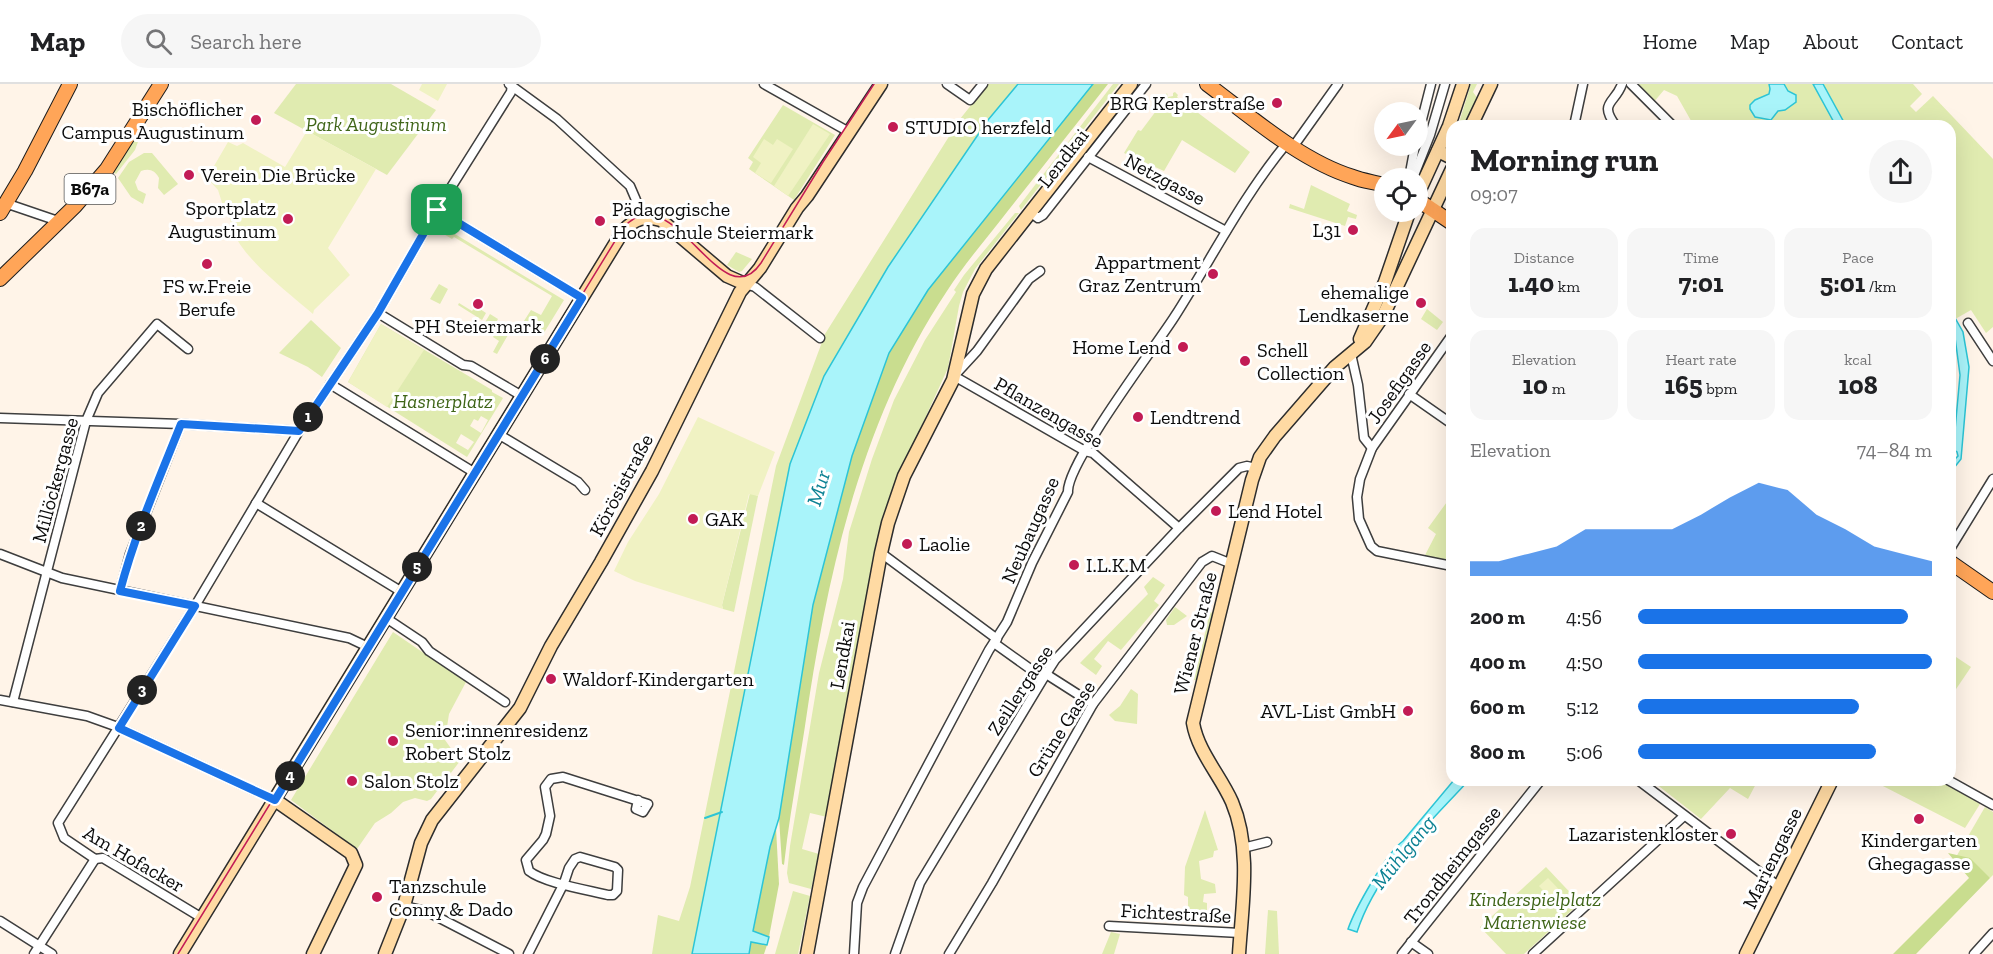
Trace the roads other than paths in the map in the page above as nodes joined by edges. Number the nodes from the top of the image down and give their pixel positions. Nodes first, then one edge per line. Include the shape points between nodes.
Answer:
1 (70, 84) edge
2 (161, 84) edge
3 (511, 84) edge
4 (764, 84) edge
5 (881, 84) edge
6 (947, 84) edge
7 (983, 84) edge
8 (1131, 84) edge
9 (1146, 84) edge
10 (1207, 84) edge
11 (1338, 84) edge
12 (1431, 84) edge
13 (1445, 84) edge
14 (1463, 84) edge
15 (1491, 84) edge
16 (1583, 84) edge
17 (1622, 84) edge
18 (1633, 87) edge
19 (1426, 102) edge
20 (1450, 120) edge
21 (1474, 120) edge
22 (1575, 120) edge
23 (1611, 120) edge
24 (1667, 120) edge
25 (1446, 130) edge
26 (849, 132) junction
27 (1290, 145) junction
28 (1438, 151) junction
29 (1446, 155) edge
30 (1088, 158) junction
31 (1415, 168) edge
32 (1428, 172) edge
33 (1446, 181) edge
34 (1374, 182) edge
35 (1428, 207) edge
36 (2, 209) edge
37 (437, 210) junction
38 (1432, 210) junction
39 (1030, 212) junction
40 (640, 218) junction
41 (1446, 220) edge
42 (58, 221) junction
43 (1406, 222) edge
44 (1226, 231) junction
45 (1040, 271) dead end
46 (0, 279) edge
47 (745, 284) junction
48 (582, 298) junction
49 (1381, 307) junction
50 (378, 313) junction
51 (1968, 323) dead end
52 (820, 338) dead end
53 (1446, 343) edge
54 (188, 349) dead end
55 (1353, 352) junction
56 (1993, 361) edge
57 (954, 376) junction
58 (330, 384) junction
59 (1409, 394) junction
60 (522, 396) junction
61 (0, 418) edge
62 (1446, 420) edge
63 (86, 421) junction
64 (181, 424) junction
65 (299, 431) junction
66 (498, 434) junction
67 (1372, 448) junction
68 (1085, 451) junction
69 (1256, 468) junction
70 (475, 473) junction
71 (1993, 479) edge
72 (585, 490) dead end
73 (256, 503) junction
74 (1179, 528) junction
75 (1956, 539) edge
76 (881, 553) junction
77 (0, 554) edge
78 (1232, 564) junction
79 (1446, 565) edge
80 (1956, 566) edge
81 (48, 574) junction
82 (120, 591) junction
83 (402, 592) junction
84 (1993, 592) edge
85 (195, 606) junction
86 (386, 618) junction
87 (996, 641) junction
88 (368, 647) junction
89 (1044, 676) junction
90 (0, 700) edge
91 (13, 702) junction
92 (505, 702) dead end
93 (1093, 704) junction
94 (119, 728) junction
95 (1956, 784) edge
96 (1536, 786) edge
97 (1646, 786) edge
98 (1829, 786) edge
99 (275, 800) junction
100 (1993, 805) edge
101 (643, 812) dead end
102 (1684, 816) junction
103 (1267, 842) dead end
104 (1243, 848) junction
105 (95, 859) junction
106 (564, 883) junction
107 (1779, 886) junction
108 (404, 906) junction
109 (202, 918) junction
110 (0, 921) edge
111 (1109, 926) dead end
112 (1240, 933) junction
113 (1993, 933) edge
114 (1411, 942) junction
115 (36, 950) edge
116 (52, 954) edge
117 (180, 954) edge
118 (313, 954) edge
119 (385, 954) edge
120 (509, 954) edge
121 (528, 954) edge
122 (807, 954) edge
123 (854, 954) edge
124 (895, 954) edge
125 (949, 954) edge
126 (1239, 954) edge
127 (1402, 954) edge
128 (1428, 954) edge
129 (1533, 954) edge
130 (1746, 954) edge
131 (1974, 954) edge

1 - 36 main road
2 - 42 main road, B67a via 107,169
3 - 37 street via 511,92
3 - 40 street via 557,119 630,186
4 - 26 street
5 - 26 main road, Körösistraße
6 - 7 street via 970,100
8 - 39 main road, Lendkai
9 - 30 street, Lendkai
10 - 27 main road
11 - 27 street, Neubaugasse
12 - 19 street
13 - 31 street
14 - 20 main road
15 - 21 main road
16 - 22 street
17 - 23 street via 1607,110
18 - 24 street
25 - 28 main road
26 - 47 main road, Körösistraße via 760,268
27 - 34 main road via 1352,177
27 - 44 street, Neubaugasse via 1253,186
28 - 29 main road
28 - 32 main road
30 - 39 street, Lendkai via 1041,218
30 - 44 street, Netzgasse
33 - 38 main road
35 - 38 main road
36 - 42 street via 11,205
37 - 48 street
37 - 50 street
38 - 41 main road
38 - 49 main road
39 - 57 main road, Lendkai via 986,269 973,294
40 - 47 main road via 661,220 727,276
40 - 48 main road via 623,231
42 - 46 main road, B67a
43 - 49 main road via 1385,282
44 - 68 street, Neubaugasse
45 - 57 street, Lendkai via 1029,279
47 - 52 street via 755,287
47 - 108 main road, Körösistraße via 652,471 551,646 520,708 432,820 421,843
48 - 60 main road
49 - 55 main road, Wiener Straße via 1365,342
50 - 58 street
50 - 60 street
51 - 56 street
53 - 59 street, Josefigasse
54 - 63 street, Millöckergasse via 157,324 98,393
55 - 67 street via 1364,438
55 - 69 main road, Wiener Straße via 1331,371 1275,435
57 - 68 street, Pflanzengasse
57 - 76 main road, Lendkai via 904,476
58 - 65 street
58 - 70 street
59 - 62 street
59 - 67 street, Josefigasse
60 - 66 main road
61 - 63 street
63 - 64 street
63 - 81 street, Millöckergasse
64 - 65 street
64 - 82 street via 130,554
65 - 73 street
66 - 70 main road
66 - 72 street
67 - 79 street, Josefigasse via 1357,497 1359,519 1371,546 1377,551
68 - 74 street, Pflanzengasse via 1093,453
68 - 87 street, Neubaugasse
69 - 74 street, Zeillergasse via 1239,468
69 - 78 main road, Wiener Straße
70 - 83 main road
71 - 75 street
73 - 83 street
73 - 85 street
74 - 89 street, Zeillergasse
76 - 87 street
76 - 122 main road, Lendkai
77 - 81 street
78 - 93 street, Grüne Gasse via 1212,556 1202,562
78 - 104 main road, Wiener Straße via 1193,723 1203,752 1232,802
80 - 84 main road
81 - 82 street
81 - 91 street, Millöckergasse
82 - 85 street
83 - 86 main road
85 - 88 street via 348,638
85 - 94 street
86 - 88 main road
86 - 92 street
87 - 89 street
87 - 123 street, Neubaugasse via 863,887 857,903
88 - 99 main road
89 - 93 street
89 - 124 street, Zeillergasse via 920,883
90 - 91 street
91 - 94 street via 87,716
93 - 125 street, Grüne Gasse
94 - 99 street
94 - 105 street, Am Hofacker via 58,823 64,838
95 - 100 street
96 - 114 street, Trondheimgasse
97 - 102 street
98 - 107 main road, Mariengasse
99 - 109 main road
99 - 118 main road via 356,860
101 - 106 street via 648,804 638,800 563,777 547,782 550,816 546,834 526,860 526,866 534,876
102 - 107 street
102 - 129 street
103 - 104 street
104 - 112 main road, Wiener Straße
105 - 109 street, Am Hofacker via 103,858
105 - 115 street
106 - 106 street via 613,895 617,891 618,870 580,857 569,868
106 - 121 street
107 - 130 main road, Mariengasse
108 - 119 main road, Körösistraße
108 - 120 street via 426,911
109 - 117 main road
110 - 115 street
111 - 112 street, Fichtestraße
112 - 126 main road, Wiener Straße
113 - 131 street
114 - 127 street, Trondheimgasse
114 - 128 street
115 - 116 street

